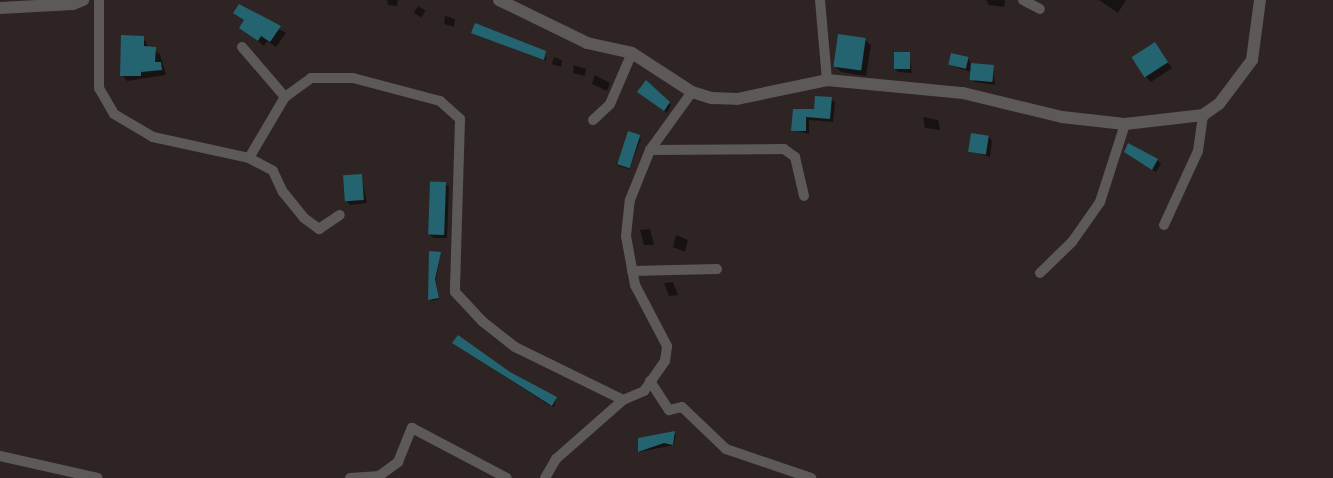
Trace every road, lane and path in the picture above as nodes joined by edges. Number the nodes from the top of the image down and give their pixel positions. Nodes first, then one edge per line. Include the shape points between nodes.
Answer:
1 (83, 0) edge
2 (99, 0) edge
3 (499, 0) edge
4 (820, 0) edge
5 (1023, 0) edge
6 (1260, 0) edge
7 (0, 8) edge
8 (1040, 9) dead end
9 (242, 48) dead end
10 (633, 53) junction
11 (827, 80) junction
12 (692, 92) junction
13 (285, 97) junction
14 (1203, 115) junction
15 (593, 120) dead end
16 (1125, 124) junction
17 (650, 150) junction
18 (249, 158) junction
19 (804, 196) dead end
20 (340, 214) dead end
21 (1164, 225) dead end
22 (717, 269) dead end
23 (632, 271) junction
24 (1040, 273) dead end
25 (650, 381) junction
26 (623, 400) junction
27 (0, 456) edge
28 (98, 478) edge
29 (350, 478) edge
30 (507, 478) edge
31 (545, 478) edge
32 (811, 478) edge

1 - 7 street via 73,4
2 - 18 street via 99,88 114,114 153,137
3 - 10 street via 587,43
4 - 11 street
5 - 8 street
6 - 14 street via 1252,60 1238,82
9 - 13 street
10 - 12 street
10 - 15 street via 609,104
11 - 12 street via 737,99
11 - 16 street via 963,93 1062,117
12 - 17 street
13 - 18 street
13 - 26 street via 312,78 328,76 441,101 460,119 455,292 482,321 515,346
14 - 16 street
14 - 21 street via 1198,152
16 - 24 street via 1101,202 1072,242
17 - 19 street via 784,149 795,157
17 - 23 street via 630,200 626,236
18 - 20 street via 273,171 283,192 304,218 320,229
22 - 23 street
23 - 25 street via 643,303 667,346 665,361
25 - 26 street via 644,391
25 - 32 street via 669,410 682,407 726,449
26 - 31 street via 556,459
27 - 28 street
29 - 30 street via 379,476 399,462 412,428

